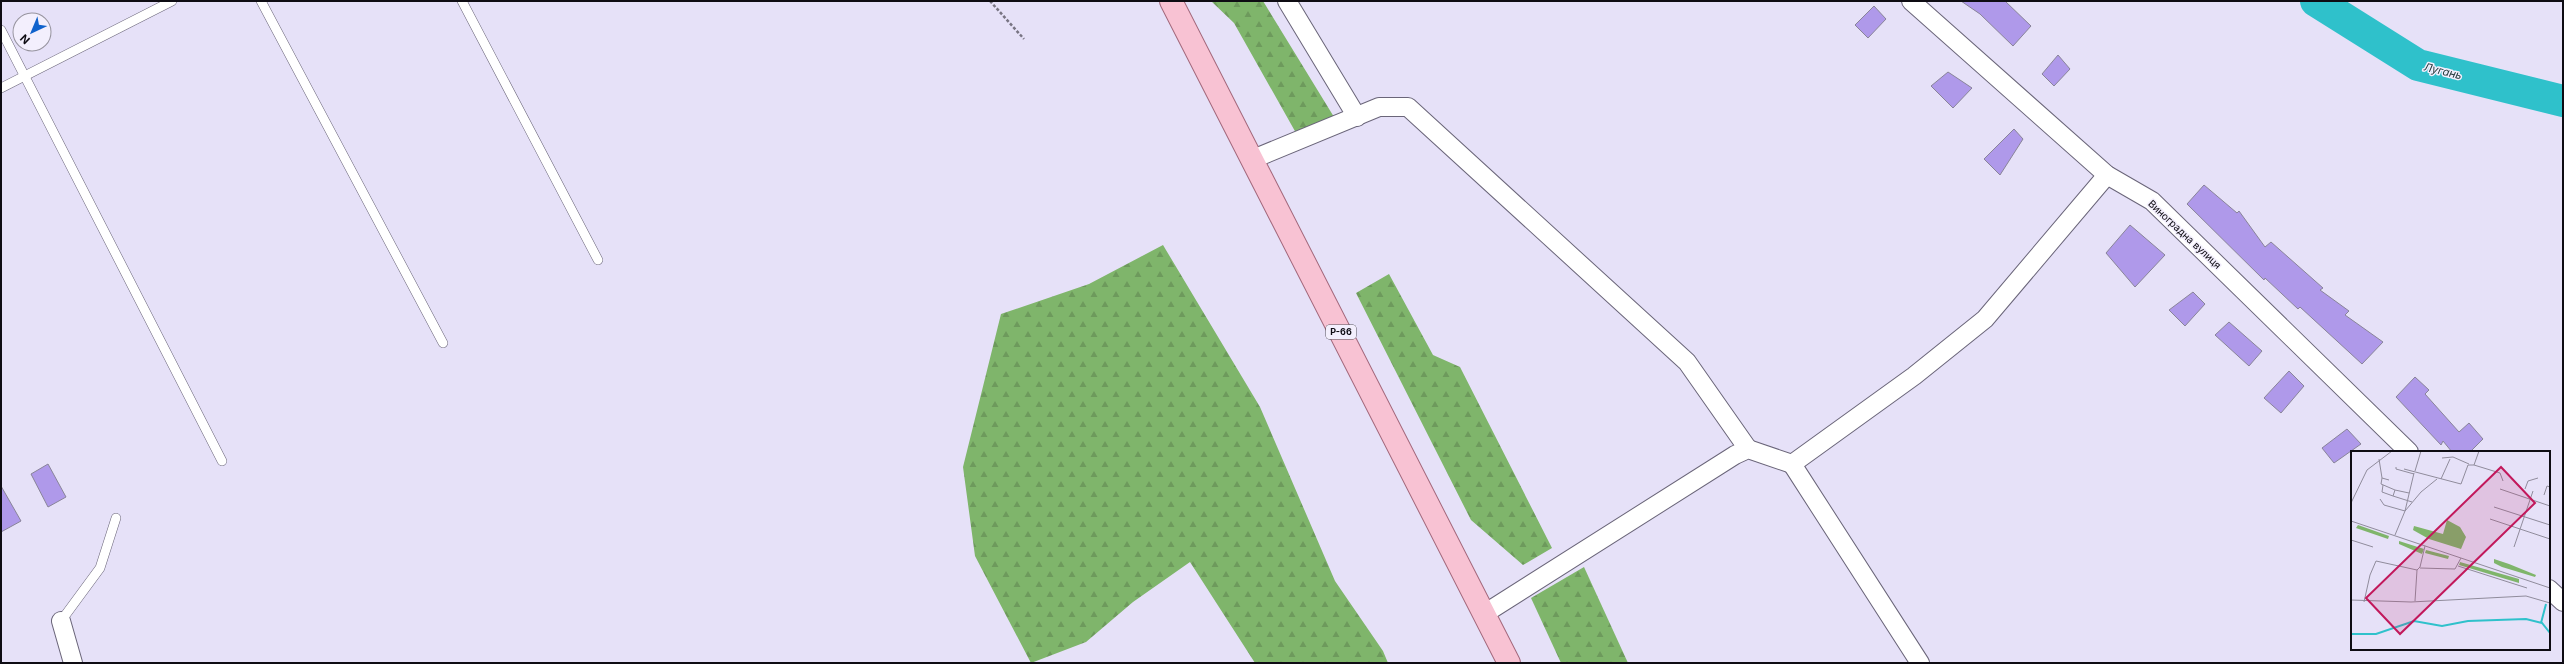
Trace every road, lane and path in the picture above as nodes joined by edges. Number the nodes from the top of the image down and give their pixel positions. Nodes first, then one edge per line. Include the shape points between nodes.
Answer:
1 (172, 1) edge
2 (261, 1) edge
3 (462, 1) edge
4 (990, 1) edge
5 (1171, 1) edge
6 (1287, 1) edge
7 (1911, 1) edge
8 (1, 30) edge
9 (1024, 39) dead end
10 (25, 76) junction
11 (1, 88) edge
12 (1357, 117) junction
13 (1253, 159) junction
14 (2107, 176) junction
15 (598, 260) dead end
16 (443, 343) dead end
17 (1748, 449) junction
18 (2408, 451) edge
19 (222, 461) dead end
20 (1792, 464) junction
21 (116, 518) dead end
22 (2550, 589) edge
23 (2563, 602) edge
24 (1484, 614) junction
25 (61, 621) joint
26 (73, 663) edge
27 (1509, 663) edge
28 (1920, 663) edge

1 - 10 lane
2 - 16 lane
3 - 15 lane
4 - 9 path
5 - 13 main road, Р-66
6 - 12 street
7 - 14 street, Виноградна вулиця
8 - 10 lane
10 - 11 lane
10 - 19 lane
12 - 13 street
12 - 17 street via 1379,107 1408,107 1687,362
13 - 24 main road, Р-66
14 - 18 street, Виноградна вулиця via 2152,201
14 - 20 street via 1985,319 1914,376
17 - 20 street
17 - 24 street
20 - 28 street
21 - 25 lane via 100,568
22 - 23 street
24 - 27 main road, Р-66
25 - 26 street

